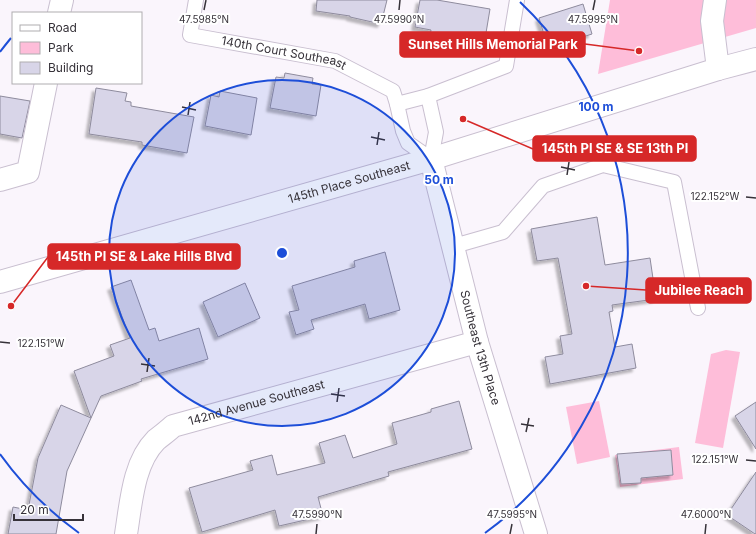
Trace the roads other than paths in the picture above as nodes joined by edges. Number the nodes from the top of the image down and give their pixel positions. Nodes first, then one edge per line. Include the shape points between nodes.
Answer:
1 (62, 0) edge
2 (196, 0) edge
3 (517, 0) edge
4 (715, 0) edge
5 (60, 12) edge
6 (756, 59) edge
7 (718, 69) junction
8 (46, 84) edge
9 (428, 96) junction
10 (397, 104) junction
11 (431, 159) junction
12 (0, 180) edge
13 (454, 246) junction
14 (0, 282) edge
15 (698, 308) dead end
16 (477, 342) junction
17 (126, 534) edge
18 (536, 534) edge

1 - 5 street
2 - 10 lane, 140th Court Southeast via 190,35 335,61 393,91
3 - 9 lane via 506,66
4 - 7 street via 712,21
6 - 7 street, 145th Place Southeast
7 - 11 street, 145th Place Southeast
8 - 12 street via 28,172
9 - 10 lane
9 - 11 lane via 436,132
10 - 11 lane, 140th Court Southeast via 408,143
11 - 13 street, Southeast 13th Place
11 - 14 street, 145th Place Southeast
13 - 15 lane via 503,232 543,186 603,165 674,182
13 - 16 street, Southeast 13th Place
16 - 17 street, 142nd Avenue Southeast via 173,426 155,441 143,461 133,490
16 - 18 street, Southeast 13th Place

